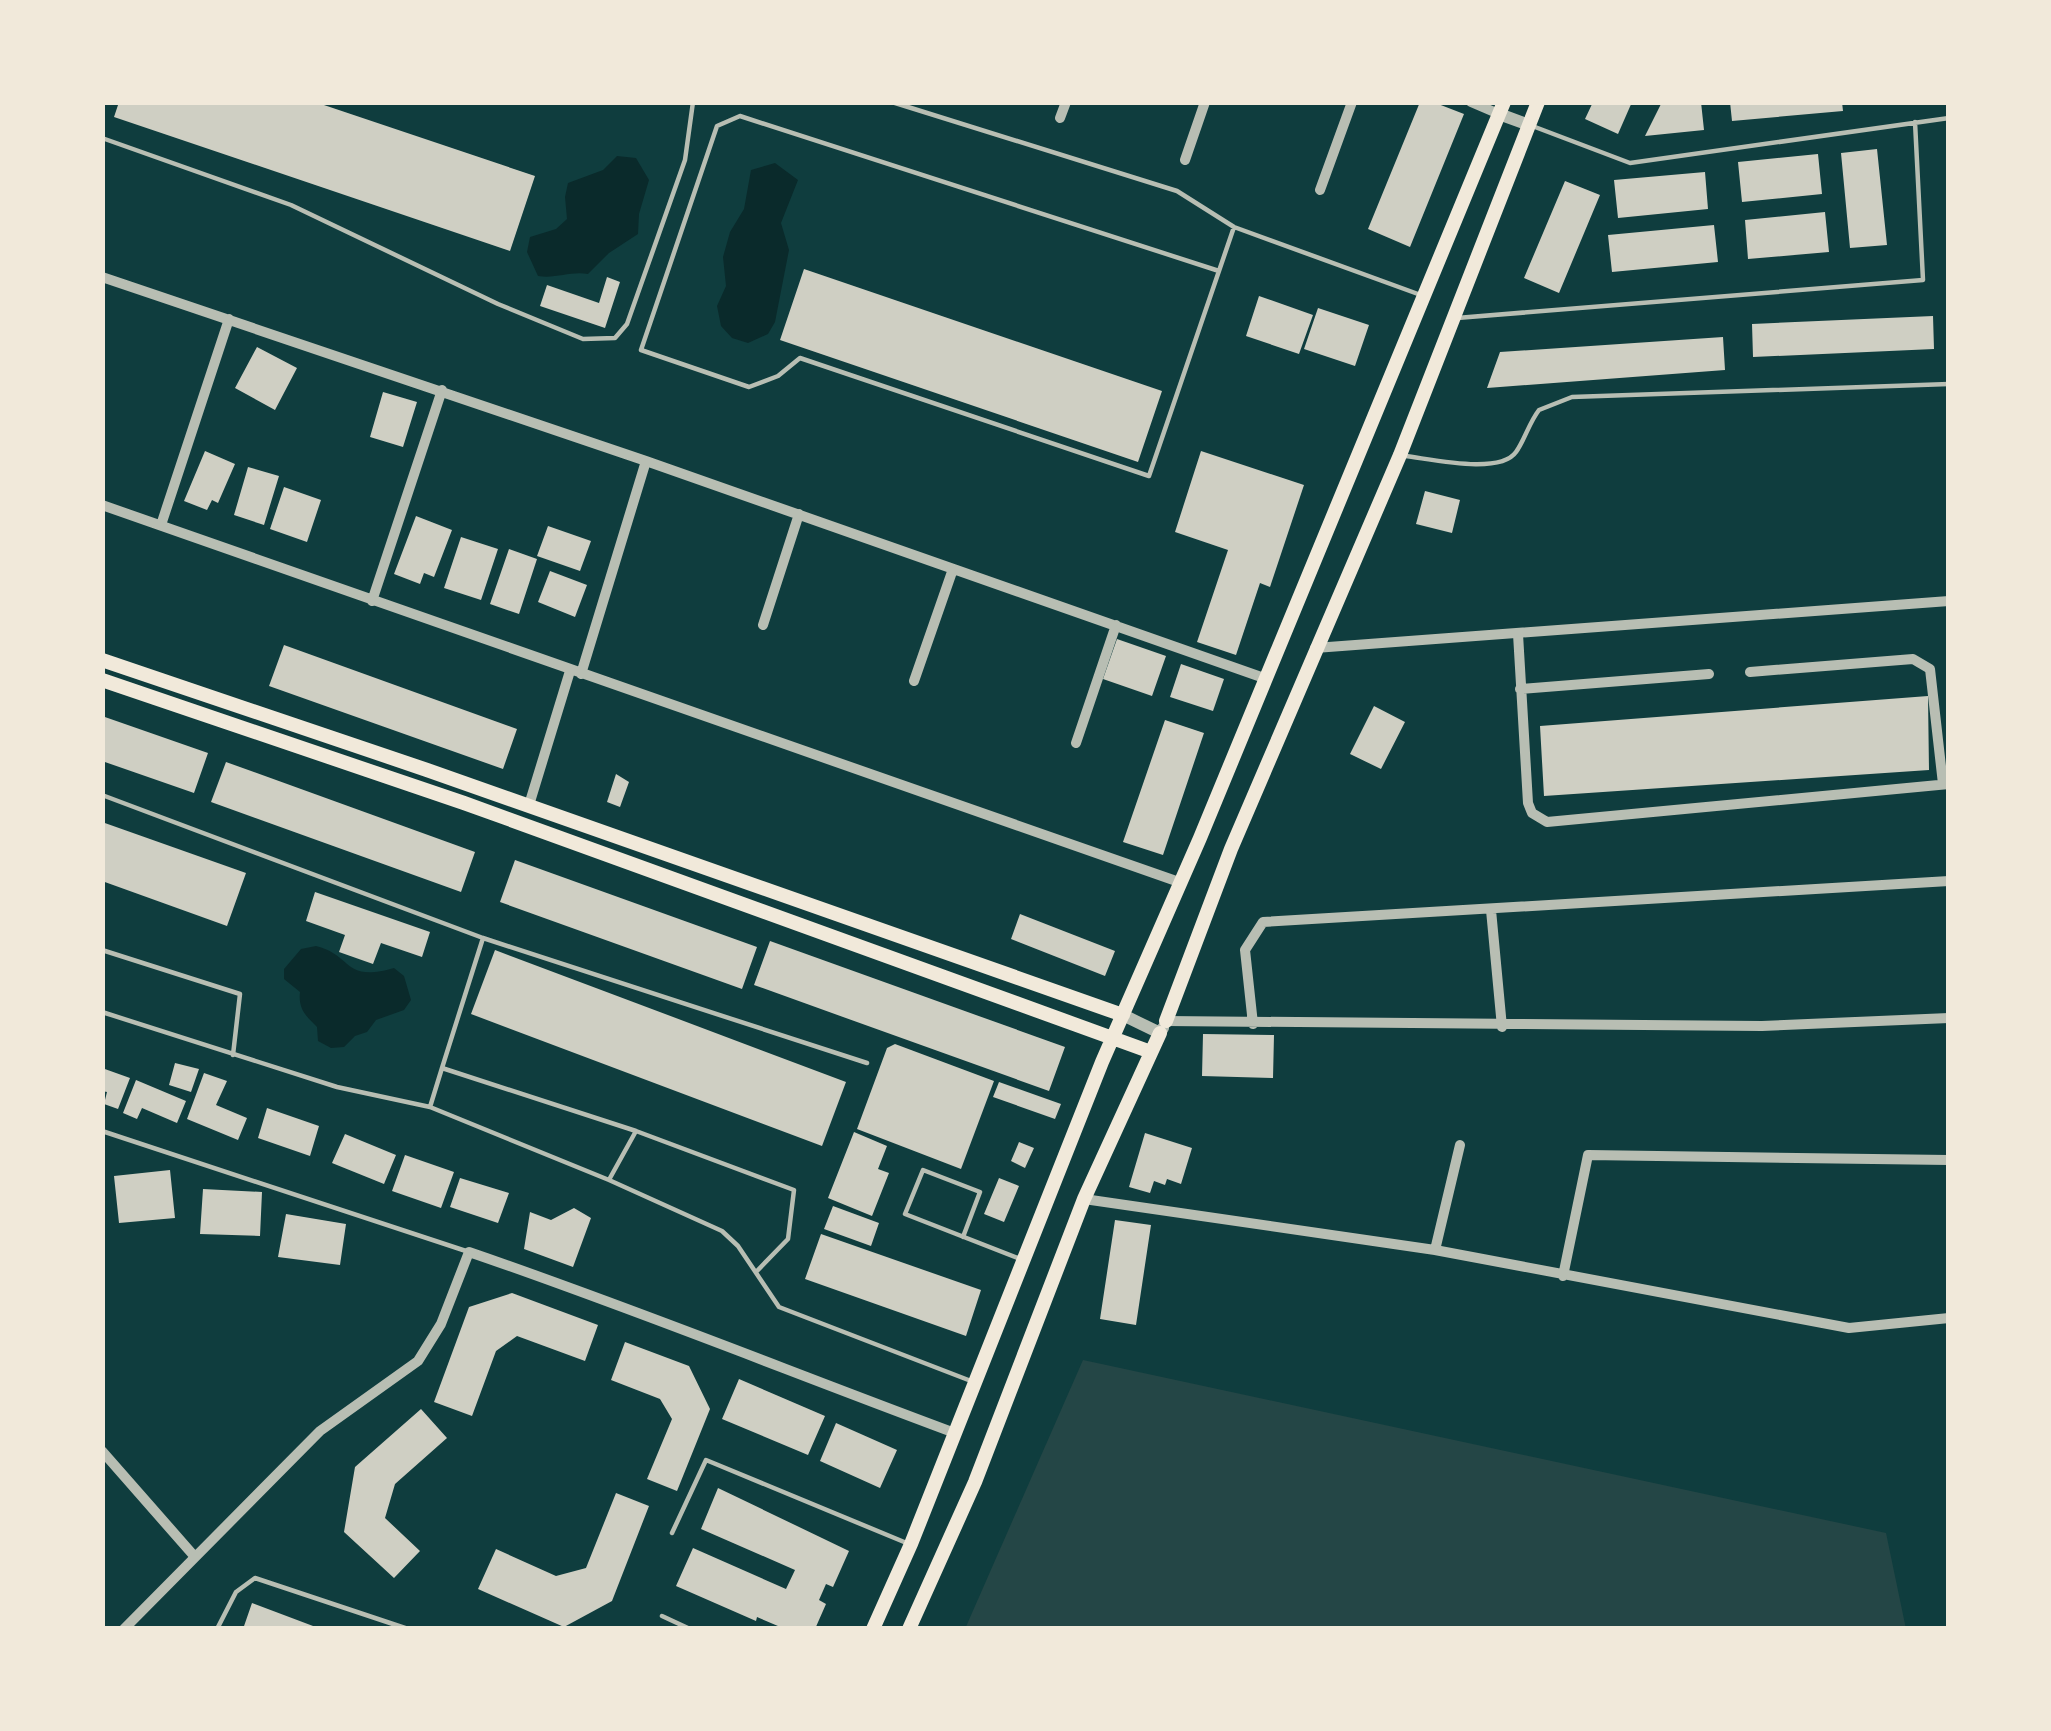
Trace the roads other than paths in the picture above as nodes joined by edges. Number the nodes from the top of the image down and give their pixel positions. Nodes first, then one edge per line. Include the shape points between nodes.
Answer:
1 (656, 102) edge
2 (680, 102) edge
3 (693, 102) edge
4 (892, 102) edge
5 (1066, 102) edge
6 (1205, 102) edge
7 (1352, 102) edge
8 (1471, 102) edge
9 (1538, 102) edge
10 (1501, 108) edge
11 (1060, 118) dead end
12 (1949, 118) edge
13 (1915, 122) junction
14 (1529, 125) junction
15 (102, 138) edge
16 (1185, 160) dead end
17 (1320, 190) dead end
18 (1234, 227) junction
19 (1219, 271) junction
20 (102, 277) edge
21 (1424, 296) junction
22 (229, 319) junction
23 (1451, 319) junction
24 (1949, 384) edge
25 (442, 390) junction
26 (1400, 455) junction
27 (646, 460) junction
28 (102, 506) edge
29 (799, 514) junction
30 (160, 525) junction
31 (953, 569) junction
32 (372, 601) junction
33 (1949, 601) edge
34 (763, 625) dead end
35 (1115, 625) junction
36 (1518, 634) junction
37 (1315, 648) junction
38 (102, 660) edge
39 (576, 672) junction
40 (1750, 672) dead end
41 (1709, 674) dead end
42 (1264, 678) junction
43 (102, 680) edge
44 (914, 681) dead end
45 (1520, 689) junction
46 (1076, 742) dead end
47 (1946, 784) edge
48 (102, 795) edge
49 (529, 806) junction
50 (1949, 881) edge
51 (1180, 882) junction
52 (1491, 910) junction
53 (483, 938) junction
54 (102, 950) edge
55 (102, 1012) edge
56 (1123, 1016) junction
57 (1949, 1018) edge
58 (1253, 1024) junction
59 (1163, 1027) junction
60 (1502, 1027) junction
61 (1113, 1038) junction
62 (1151, 1052) junction
63 (233, 1055) junction
64 (867, 1063) dead end
65 (442, 1068) junction
66 (430, 1107) junction
67 (636, 1131) junction
68 (102, 1134) edge
69 (1460, 1145) dead end
70 (1949, 1160) edge
71 (609, 1180) junction
72 (1084, 1198) junction
73 (963, 1237) junction
74 (1435, 1250) junction
75 (469, 1252) junction
76 (1023, 1260) junction
77 (757, 1271) junction
78 (1563, 1276) junction
79 (1949, 1318) edge
80 (976, 1383) junction
81 (955, 1433) junction
82 (102, 1450) edge
83 (672, 1533) dead end
84 (911, 1544) junction
85 (195, 1557) junction
86 (662, 1616) dead end
87 (124, 1629) edge
88 (217, 1629) edge
89 (408, 1629) edge
90 (690, 1629) edge
91 (873, 1629) edge
92 (909, 1629) edge

1 - 2 lane
3 - 15 lane via 685,160 628,324 596,342 291,205
4 - 18 lane via 1177,191
5 - 11 street
6 - 16 street
7 - 17 street
8 - 10 street
9 - 14 main road
10 - 14 street
10 - 21 main road
12 - 13 lane
13 - 14 lane via 1630,163
13 - 23 lane via 1923,280
14 - 23 main road
18 - 19 lane
18 - 21 lane
19 - 19 lane via 1149,476 800,358 749,387 641,350 717,126 740,116
20 - 22 street
21 - 42 main road
22 - 25 street
22 - 30 street
23 - 26 main road
24 - 26 lane via 1572,397 1539,410 1503,462
25 - 27 street
25 - 32 street
26 - 37 main road
27 - 29 street
27 - 39 street
28 - 30 street
29 - 31 street
29 - 34 street
30 - 32 street
31 - 35 street
31 - 44 street
32 - 39 street
33 - 36 street
35 - 42 street
35 - 46 street
36 - 37 street
36 - 45 street
37 - 59 main road
38 - 49 main road
39 - 49 street
39 - 51 street
40 - 47 street via 1923,662
41 - 45 street
42 - 51 main road
43 - 61 main road
45 - 47 street via 1528,803 1546,822
48 - 53 lane
49 - 56 main road
50 - 52 street
51 - 56 main road
52 - 58 street via 1263,922 1245,950
52 - 60 street
53 - 64 lane
53 - 65 lane
54 - 63 lane via 240,994
55 - 63 lane
56 - 59 street
56 - 61 main road
57 - 60 street
58 - 59 street
58 - 60 street
59 - 62 main road
61 - 62 main road
61 - 76 main road
62 - 72 main road
63 - 66 lane
65 - 66 lane
65 - 67 lane
66 - 71 lane
67 - 71 lane
67 - 77 lane via 794,1190 788,1239
68 - 75 lane
69 - 74 street
70 - 78 street via 1588,1155
71 - 77 lane via 722,1231
72 - 74 street
72 - 92 main road
73 - 73 lane via 905,1214 923,1170 980,1192
73 - 76 lane
74 - 78 street
75 - 81 street
75 - 85 street via 418,1361 320,1431
76 - 80 main road
77 - 80 lane via 779,1307
78 - 79 street via 1850,1328
80 - 81 main road
81 - 84 main road
82 - 85 street
83 - 84 lane via 706,1460
84 - 91 main road
85 - 87 street
86 - 90 lane
88 - 89 lane via 236,1592 255,1578

